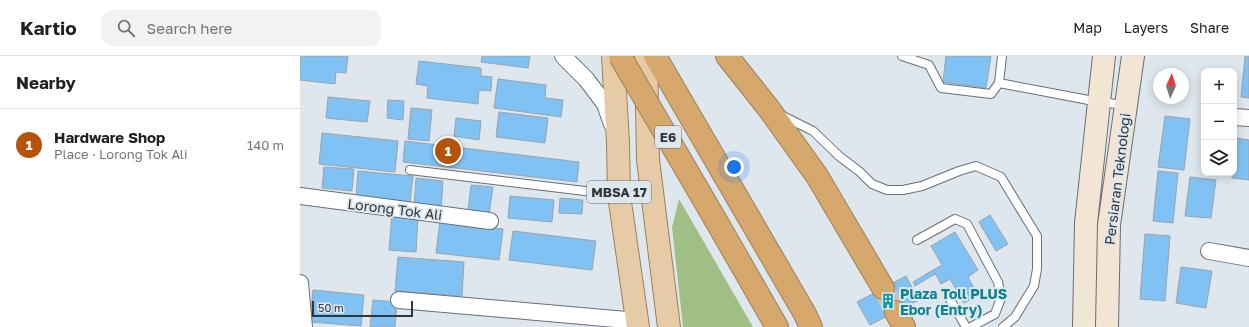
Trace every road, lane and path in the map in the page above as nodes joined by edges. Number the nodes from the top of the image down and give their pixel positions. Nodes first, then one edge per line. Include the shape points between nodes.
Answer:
1 (563, 56) edge
2 (613, 56) edge
3 (620, 56) edge
4 (646, 56) edge
5 (655, 56) edge
6 (726, 56) edge
7 (902, 56) edge
8 (1002, 56) edge
9 (1104, 56) edge
10 (1133, 56) edge
11 (999, 83) junction
12 (1099, 102) junction
13 (1126, 105) junction
14 (769, 109) junction
15 (1237, 117) edge
16 (1249, 118) edge
17 (618, 143) junction
18 (410, 170) dead end
19 (619, 195) junction
20 (300, 196) edge
21 (490, 221) dead end
22 (917, 240) dead end
23 (1209, 251) dead end
24 (1249, 258) edge
25 (300, 282) edge
26 (883, 288) tunnel mouth
27 (948, 296) dead end
28 (399, 300) dead end
29 (638, 324) edge
30 (304, 327) edge
31 (669, 327) edge
32 (777, 327) edge
33 (811, 327) edge
34 (966, 327) edge
35 (971, 327) edge
36 (1003, 327) edge
37 (1084, 327) edge
38 (1107, 327) edge

1 - 17 street via 586,79 605,104
2 - 17 main road, MBSA 17
3 - 32 highway, E6, bridge
4 - 31 main road, MBSA 17 via 648,160
5 - 33 highway, E6
6 - 14 highway
7 - 11 lane via 929,65 941,88 991,94
8 - 11 lane
9 - 12 main road, Persiaran Teknologi
10 - 13 main road, Persiaran Teknologi
11 - 12 lane
12 - 13 lane
12 - 37 main road, Persiaran Teknologi via 1086,223
13 - 38 main road, Persiaran Teknologi via 1109,225
14 - 26 highway via 817,176
14 - 36 lane via 813,131 872,184 887,190 922,186 976,166 1001,177 1037,236 1034,286 1015,318
15 - 16 street
17 - 19 main road, MBSA 17
18 - 19 lane
19 - 29 main road, MBSA 17
20 - 21 street, Lorong Tok Ali
22 - 35 lane via 954,220 967,224 998,282 1001,298 995,314
23 - 24 street
25 - 30 street
27 - 34 lane
28 - 29 street

